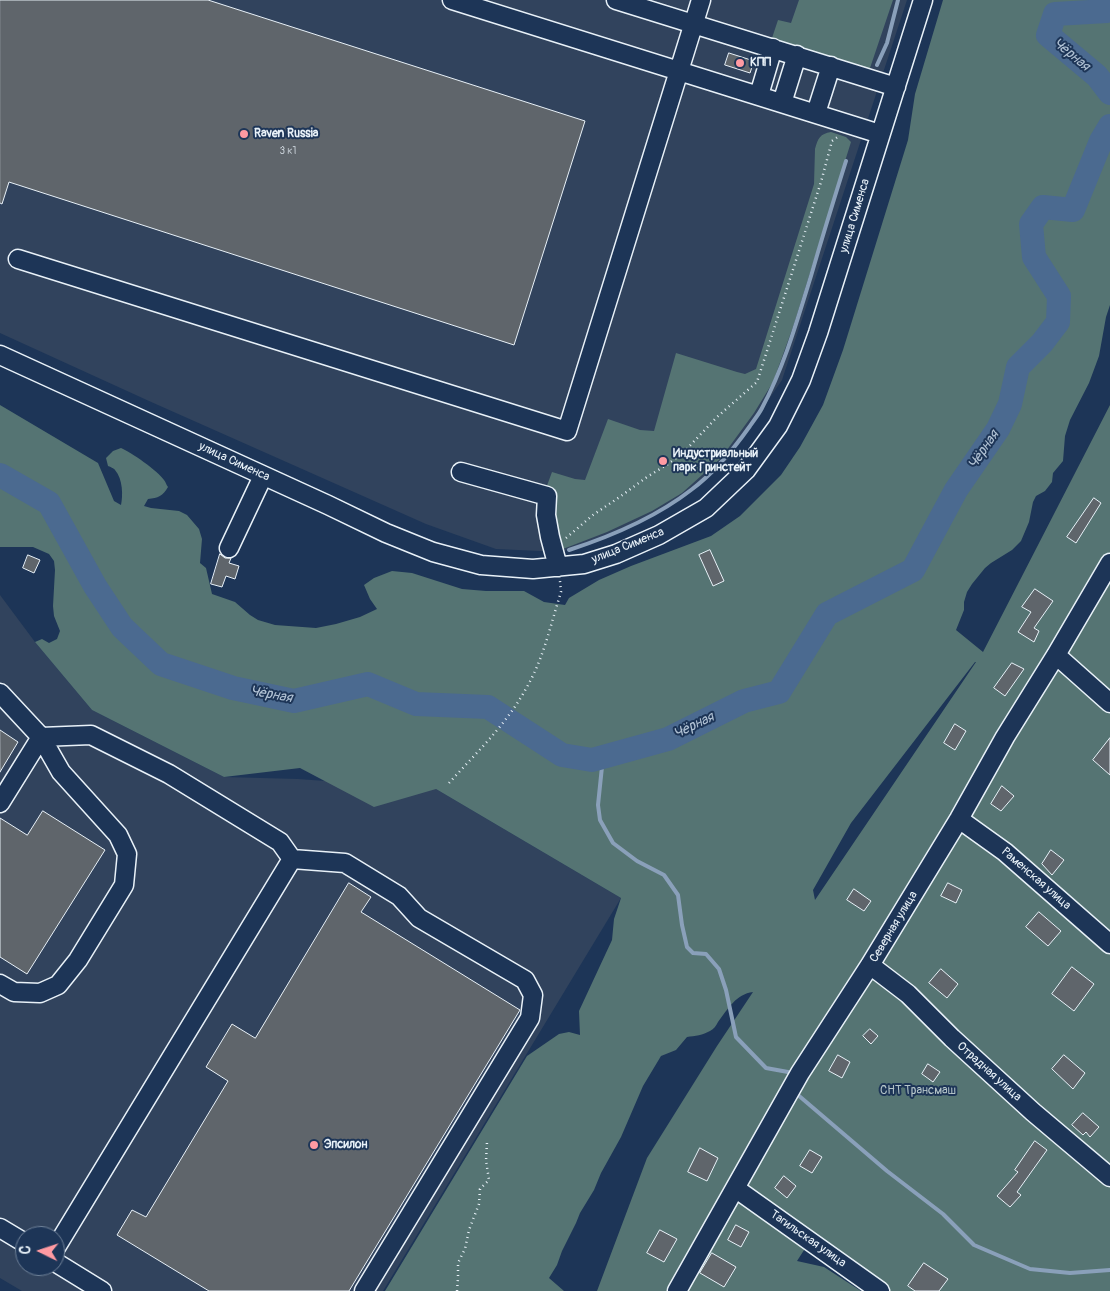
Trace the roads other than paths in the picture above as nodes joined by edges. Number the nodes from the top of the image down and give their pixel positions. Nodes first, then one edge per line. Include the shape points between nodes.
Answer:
1 (452, 0) edge
2 (616, 0) edge
3 (702, 0) edge
4 (923, 0) edge
5 (694, 24) junction
6 (773, 48) junction
7 (797, 55) junction
8 (831, 66) junction
9 (680, 71) junction
10 (896, 87) junction
11 (759, 95) junction
12 (782, 102) junction
13 (816, 113) junction
14 (880, 134) junction
15 (18, 259) dead end
16 (0, 356) edge
17 (461, 472) dead end
18 (263, 476) junction
19 (230, 548) dead end
20 (1110, 563) edge
21 (559, 575) junction
22 (1056, 655) junction
23 (0, 693) edge
24 (1110, 703) edge
25 (41, 737) junction
26 (0, 803) edge
27 (960, 819) junction
28 (292, 859) junction
29 (1110, 944) edge
30 (870, 965) junction
31 (0, 984) edge
32 (1109, 1174) edge
33 (735, 1188) junction
34 (0, 1228) edge
35 (65, 1233) edge
36 (15, 1237) edge
37 (65, 1268) edge
38 (102, 1291) edge
39 (364, 1291) edge
40 (677, 1291) edge
41 (880, 1291) edge

1 - 9 street
2 - 5 street
3 - 5 street
4 - 10 street, улица Сименса
5 - 6 street
5 - 9 street
6 - 7 street
6 - 11 street
7 - 8 street
7 - 12 street
8 - 10 street
8 - 13 street
9 - 11 street
9 - 15 street via 567,431
10 - 14 street, улица Сименса
11 - 12 street
12 - 13 street
13 - 14 street
14 - 21 street, улица Сименса via 801,380 778,426 746,470 706,508 659,536
16 - 18 street, улица Сименса
17 - 21 street via 547,496 546,515
18 - 19 street
18 - 21 street, улица Сименса via 433,552 481,565 533,569
20 - 22 street, Северная улица
22 - 24 street
22 - 27 street, Северная улица via 1005,737
23 - 25 street
25 - 26 street
25 - 28 street via 91,734 169,774 280,842
25 - 31 street via 61,772 118,835 127,854 124,885 78,960 58,985 40,992 14,992
27 - 29 street, Раменская улица via 1005,852
27 - 30 street, Северная улица
28 - 35 street
28 - 39 street via 345,863 399,896 419,918 525,980 533,995 530,1018
30 - 32 street, Отрадная улица via 908,994 1033,1112
30 - 33 street, Северная улица via 800,1073
33 - 40 street, Северная улица
33 - 41 street, Тагильская улица
34 - 36 street
37 - 38 street

